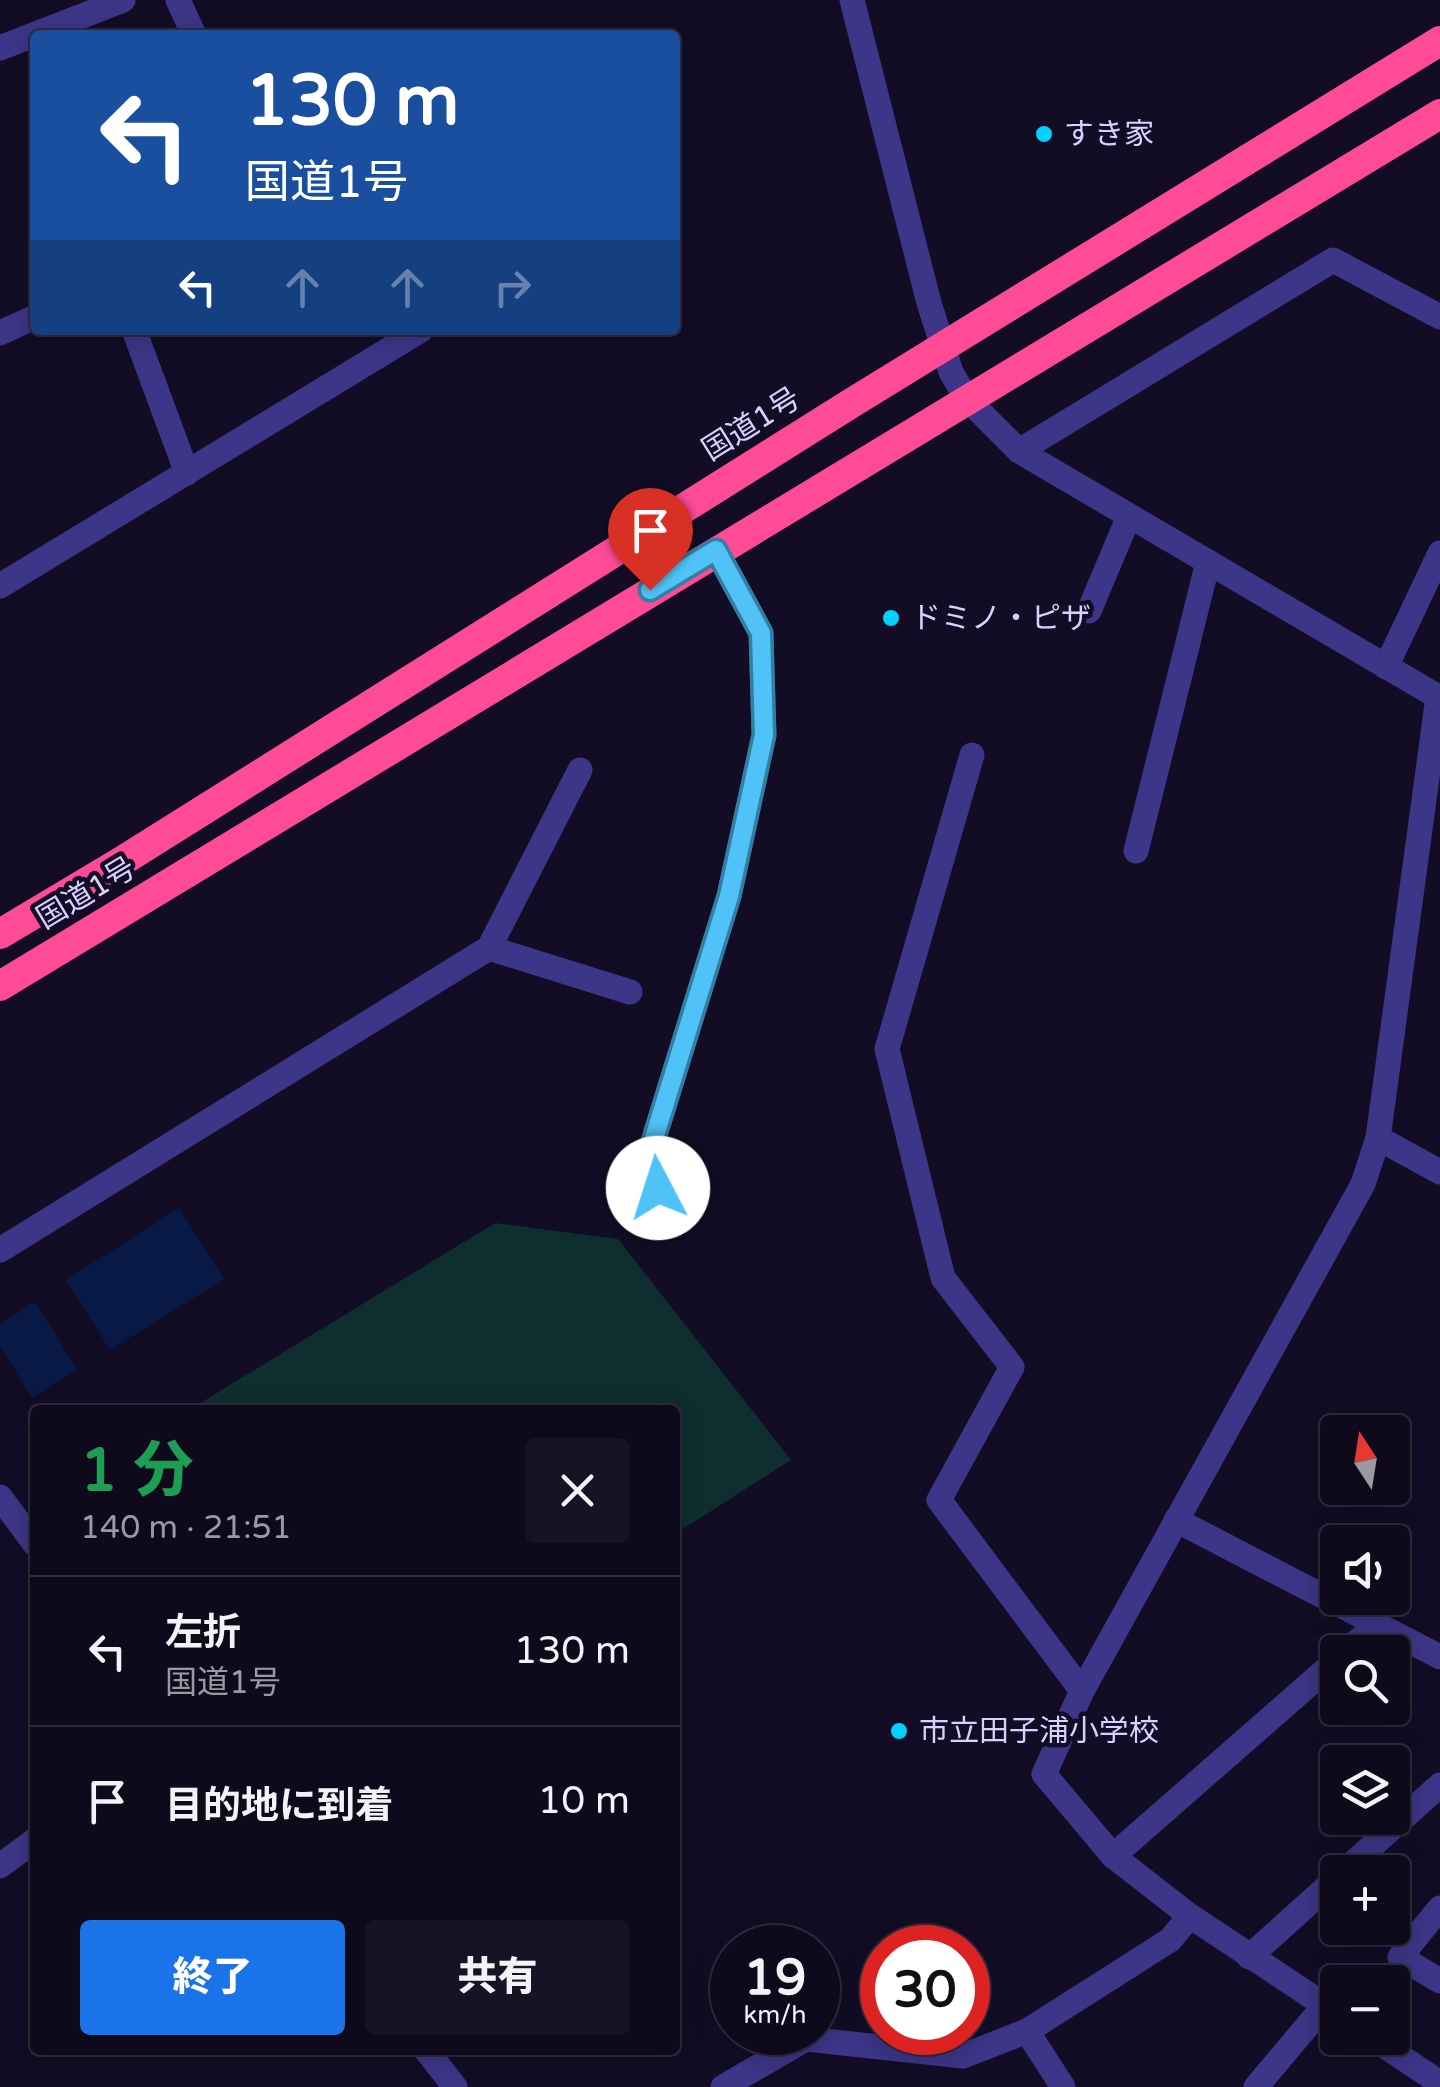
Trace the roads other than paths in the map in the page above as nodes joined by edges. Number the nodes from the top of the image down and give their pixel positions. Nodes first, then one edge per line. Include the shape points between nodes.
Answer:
1 (124, 0) edge
2 (178, 0) edge
3 (852, 0) edge
4 (46, 30) edge
5 (192, 30) edge
6 (30, 36) edge
7 (1440, 41) edge
8 (0, 48) edge
9 (1440, 114) edge
10 (1440, 317) edge
11 (30, 320) edge
12 (0, 333) edge
13 (136, 335) edge
14 (414, 335) edge
15 (942, 348) junction
16 (968, 400) junction
17 (1019, 451) junction
18 (186, 472) junction
19 (1129, 516) junction
20 (716, 550) junction
21 (1440, 553) edge
22 (1208, 562) junction
23 (0, 586) edge
24 (1089, 610) dead end
25 (1386, 667) junction
26 (1439, 697) edge
27 (972, 755) dead end
28 (580, 770) dead end
29 (1136, 851) dead end
30 (0, 934) edge
31 (489, 948) junction
32 (0, 986) edge
33 (630, 992) dead end
34 (1378, 1138) junction
35 (1440, 1172) edge
36 (658, 1188) dead end
37 (0, 1250) edge
38 (0, 1498) edge
39 (1176, 1520) junction
40 (30, 1537) edge
41 (1379, 1623) junction
42 (1365, 1635) edge
43 (1440, 1657) edge
44 (1320, 1675) edge
45 (1082, 1692) junction
46 (1440, 1785) edge
47 (30, 1844) edge
48 (1362, 1855) edge
49 (1112, 1856) junction
50 (0, 1866) edge
51 (1320, 1893) edge
52 (1440, 1908) edge
53 (1190, 1916) junction
54 (1249, 1957) junction
55 (1440, 1981) edge
56 (1320, 2002) edge
57 (1320, 2020) edge
58 (1027, 2030) junction
59 (430, 2055) edge
60 (1398, 2055) edge
61 (1440, 2083) edge
62 (454, 2087) edge
63 (723, 2087) edge
64 (1063, 2087) edge
65 (1256, 2087) edge

1 - 4 street
2 - 5 street
3 - 15 street
6 - 8 street
7 - 15 highway, 国道1号
9 - 16 highway, 国道1号
10 - 17 street via 1334,260
11 - 12 street
13 - 18 street
14 - 18 street
15 - 16 street
15 - 30 highway, 国道1号
16 - 17 street
16 - 20 highway, 国道1号
17 - 19 street
18 - 23 street
19 - 22 street
19 - 24 street
20 - 32 highway, 国道1号
20 - 36 street via 761,633 764,735 729,896 651,1148
21 - 25 street
22 - 25 street
22 - 29 street
25 - 26 street
26 - 34 street
27 - 45 street via 886,1048 943,1278 1012,1367 939,1500
28 - 31 street
31 - 33 street
31 - 37 street
34 - 35 street
34 - 39 street via 1362,1184
38 - 40 street
39 - 41 street
39 - 45 street
41 - 42 street
41 - 43 street
44 - 49 street
45 - 49 street via 1044,1774
46 - 48 street
47 - 50 street
49 - 53 street
51 - 54 street
52 - 55 street via 1400,1956
53 - 54 street
53 - 58 street via 1170,1940
54 - 56 street
57 - 65 street
58 - 63 street via 963,2056 806,2039
58 - 64 street
59 - 62 street
60 - 61 street

